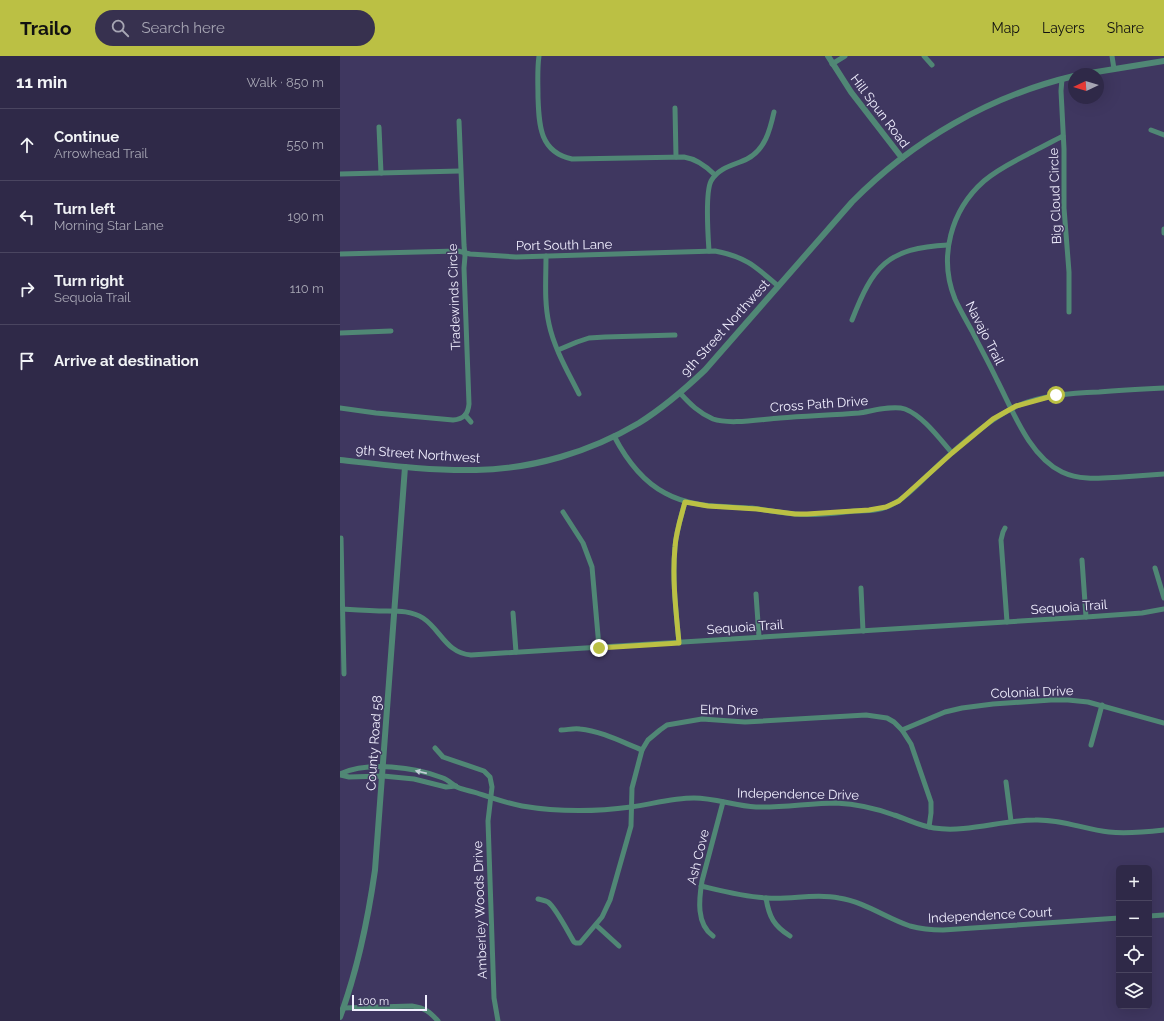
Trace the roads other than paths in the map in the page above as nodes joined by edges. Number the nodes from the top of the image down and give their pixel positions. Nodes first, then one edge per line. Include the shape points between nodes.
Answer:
1 (539, 56) edge
2 (828, 56) edge
3 (845, 56) edge
4 (924, 56) edge
5 (1112, 56) edge
6 (1164, 61) edge
7 (832, 64) junction
8 (932, 65) dead end
9 (1114, 69) junction
10 (1104, 71) edge
11 (1068, 78) edge
12 (1062, 79) junction
13 (675, 108) dead end
14 (774, 112) dead end
15 (459, 122) dead end
16 (380, 127) dead end
17 (1151, 130) dead end
18 (1164, 135) edge
19 (1063, 136) junction
20 (676, 156) junction
21 (902, 158) junction
22 (460, 170) junction
23 (381, 173) junction
24 (340, 174) edge
25 (715, 175) junction
26 (1164, 229) edge
27 (1164, 233) edge
28 (948, 245) junction
29 (709, 252) junction
30 (464, 253) junction
31 (340, 254) edge
32 (546, 256) junction
33 (778, 286) junction
34 (1069, 312) dead end
35 (852, 320) dead end
36 (391, 331) dead end
37 (340, 333) edge
38 (675, 335) dead end
39 (558, 350) junction
40 (1164, 388) edge
41 (680, 393) junction
42 (578, 394) dead end
43 (340, 408) edge
44 (1012, 409) junction
45 (465, 415) junction
46 (471, 422) dead end
47 (614, 436) junction
48 (952, 453) junction
49 (340, 460) edge
50 (405, 467) junction
51 (1164, 474) edge
52 (685, 502) junction
53 (563, 512) dead end
54 (1006, 528) dead end
55 (341, 538) dead end
56 (1082, 560) dead end
57 (1155, 568) dead end
58 (861, 588) dead end
59 (756, 594) dead end
60 (1164, 598) edge
61 (343, 609) junction
62 (1164, 609) edge
63 (394, 611) junction
64 (513, 613) dead end
65 (1086, 617) junction
66 (1007, 622) junction
67 (863, 631) junction
68 (759, 637) junction
69 (679, 643) junction
70 (599, 648) junction
71 (516, 652) junction
72 (344, 674) dead end
73 (1102, 705) junction
74 (1164, 723) edge
75 (561, 730) dead end
76 (902, 730) junction
77 (1091, 745) dead end
78 (435, 748) dead end
79 (642, 750) junction
80 (383, 766) junction
81 (340, 775) edge
82 (383, 776) junction
83 (1006, 782) dead end
84 (456, 786) junction
85 (490, 798) junction
86 (723, 802) junction
87 (631, 807) junction
88 (1011, 821) junction
89 (929, 827) junction
90 (1164, 830) edge
91 (701, 886) junction
92 (766, 898) junction
93 (538, 899) dead end
94 (1152, 916) edge
95 (1164, 916) edge
96 (1116, 918) edge
97 (596, 925) junction
98 (713, 936) dead end
99 (790, 936) dead end
100 (619, 946) dead end
101 (342, 1008) edge
102 (340, 1017) edge
103 (438, 1021) edge
104 (498, 1021) edge

1 - 20 street via 540,128 552,150 572,159
2 - 7 street, Hill Spun Road
3 - 7 street
4 - 8 street
5 - 9 street
6 - 9 street
7 - 21 street, Hill Spun Road
9 - 10 street
11 - 12 street, 9th Street Northwest
12 - 19 street, Big Cloud Circle
12 - 21 street, 9th Street Northwest via 990,105 954,123
13 - 20 street
14 - 25 street via 767,136 759,150
15 - 22 street, Tradewinds Circle
16 - 23 street
17 - 18 street
19 - 28 street, Navajo Trail via 1009,164 978,186 960,211
19 - 34 street, Big Cloud Circle
20 - 25 street via 697,161
21 - 33 street, 9th Street Northwest via 852,202
22 - 23 street
22 - 30 street, Tradewinds Circle
23 - 24 street
25 - 29 street via 708,191
26 - 27 street
28 - 35 street via 914,249 882,265 865,289
28 - 44 street, Navajo Trail via 949,274 956,299
29 - 32 street, Port South Lane
29 - 33 street, Port South Lane via 722,252 742,259
30 - 31 street, Port South Lane via 449,251
30 - 32 street, Port South Lane
30 - 45 street, Tradewinds Circle via 469,404
32 - 39 street via 548,318
33 - 41 street, 9th Street Northwest via 705,370
36 - 37 street
38 - 39 street via 589,338
39 - 42 street
40 - 44 street via 1066,394 1021,404
41 - 47 street, 9th Street Northwest via 639,423
41 - 48 street, Cross Path Drive via 700,412 724,421 904,409 917,416
43 - 45 street via 453,420 461,419
44 - 48 street via 993,419
44 - 51 street, Navajo Trail via 1040,456 1063,472 1094,479
45 - 46 street
47 - 50 street, 9th Street Northwest via 563,456 513,468 459,470
47 - 52 street via 630,463 640,474 661,491
48 - 52 street via 899,501 877,509 795,514
49 - 50 street, 9th Street Northwest
50 - 63 street, County Road 58
52 - 69 street via 674,559
53 - 70 street via 583,542 592,567
54 - 66 street via 1001,540
55 - 61 street
56 - 65 street
57 - 60 street
58 - 67 street
59 - 68 street
61 - 63 street, Sequoia Trail
61 - 72 street
62 - 65 street, Sequoia Trail
63 - 71 street, Sequoia Trail via 423,618 451,647 462,654
63 - 80 street, County Road 58
64 - 71 street
65 - 66 street, Sequoia Trail
66 - 67 street, Sequoia Trail
67 - 68 street, Sequoia Trail
68 - 69 street, Sequoia Trail
69 - 70 street, Sequoia Trail
70 - 71 street, Sequoia Trail
73 - 74 street, Colonial Drive
73 - 76 street, Colonial Drive via 1068,700 972,706 944,712
73 - 77 street
75 - 79 street via 587,730
76 - 79 street, Elm Drive via 887,718 871,715 745,722 702,719 664,727 648,740
76 - 89 street, Elm Drive via 911,744 931,802
78 - 85 street, Amberley Woods Drive via 443,757 484,771 490,778
79 - 87 street, Elm Drive via 632,788
80 - 81 street, Independence Drive via 348,771
80 - 82 street, County Road 58
84 -> 80 street, Independence Drive via 432,774
81 - 82 street, Independence Drive
82 - 84 street, Independence Drive via 414,778 446,787
82 - 101 street, County Road 58 via 372,894 361,946
83 - 88 street
84 - 85 street, Independence Drive
85 - 87 street, Independence Drive via 554,810 592,811
85 - 104 street, Amberley Woods Drive via 488,821 494,998
86 - 87 street, Independence Drive via 694,798
86 - 89 street, Independence Drive via 756,807 848,804 884,811
86 - 91 street, Ash Cove
87 - 97 street, Elm Drive via 631,826 610,900
88 - 89 street, Independence Drive via 946,829
88 - 90 street, Independence Drive via 1044,820 1118,833
91 - 92 street, Independence Court
91 - 98 street, Ash Cove via 702,920 704,928
92 - 96 street, Independence Court via 838,898 866,906 911,926 934,930
92 - 99 street via 775,924
93 - 97 street, Elm Drive via 550,903 576,943 580,943
94 - 95 street
97 - 100 street
101 - 102 street, County Road 58
101 - 103 street via 420,1007

